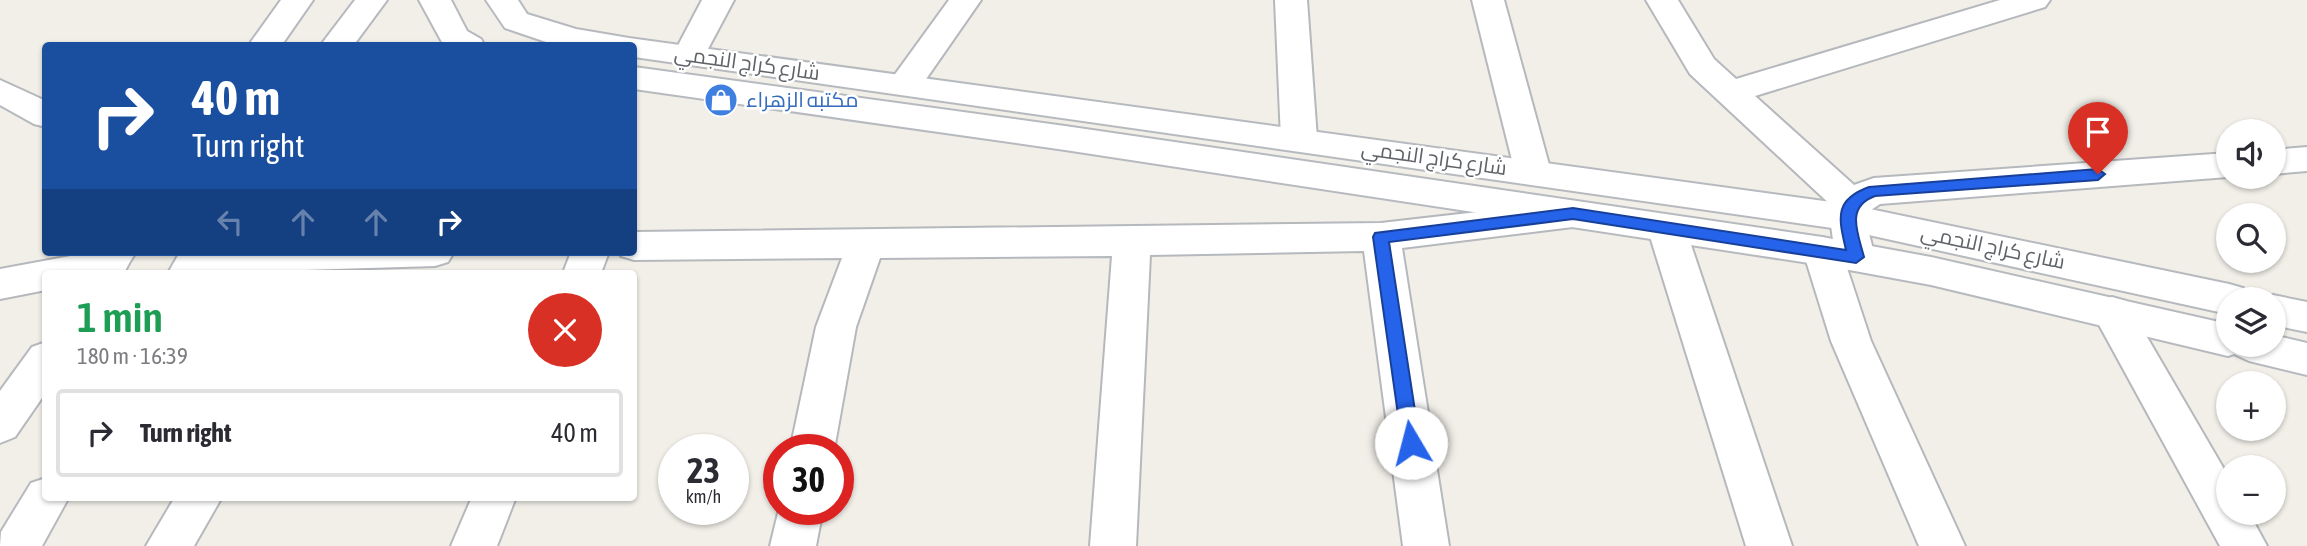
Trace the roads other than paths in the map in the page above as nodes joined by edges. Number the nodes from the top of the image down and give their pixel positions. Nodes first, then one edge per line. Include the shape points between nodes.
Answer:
1 (297, 0) edge
2 (371, 0) edge
3 (435, 0) edge
4 (502, 0) edge
5 (719, 0) edge
6 (965, 0) edge
7 (1290, 0) edge
8 (1488, 0) edge
9 (1662, 0) edge
10 (2034, 0) edge
11 (267, 42) edge
12 (339, 42) edge
13 (462, 42) edge
14 (593, 42) edge
15 (637, 47) edge
16 (689, 55) junction
17 (637, 78) edge
18 (905, 84) junction
19 (0, 91) edge
20 (1731, 92) junction
21 (42, 114) edge
22 (1298, 139) junction
23 (2307, 159) edge
24 (2286, 161) edge
25 (2216, 166) edge
26 (1534, 173) junction
27 (1849, 210) junction
28 (1573, 214) junction
29 (1667, 230) junction
30 (1381, 237) junction
31 (1132, 241) junction
32 (867, 243) junction
33 (637, 246) edge
34 (1839, 254) junction
35 (405, 256) edge
36 (194, 261) edge
37 (110, 263) edge
38 (344, 264) edge
39 (73, 270) edge
40 (42, 276) edge
41 (0, 284) edge
42 (2216, 296) edge
43 (2112, 312) junction
44 (2286, 313) edge
45 (2307, 317) edge
46 (2216, 337) edge
47 (2286, 354) edge
48 (2307, 359) edge
49 (42, 364) edge
50 (0, 425) edge
51 (815, 434) edge
52 (45, 501) edge
53 (197, 501) edge
54 (492, 501) edge
55 (798, 525) edge
56 (17, 546) edge
57 (169, 546) edge
58 (474, 546) edge
59 (793, 546) edge
60 (1112, 546) edge
61 (1426, 546) edge
62 (1769, 546) edge
63 (1942, 546) edge
64 (2244, 546) edge

1 - 11 street
2 - 12 street
3 - 13 street via 454,37
4 - 14 street via 516,21
5 - 16 street
6 - 18 street
7 - 22 street
8 - 26 street
9 - 20 street via 1702,66
10 - 20 street
15 - 16 street, شارع كراج النجمي
16 - 18 street, شارع كراج النجمي
17 - 28 street
18 - 22 street, شارع كراج النجمي
19 - 21 street
20 - 27 street
22 - 26 street, شارع كراج النجمي
23 - 24 street
25 - 27 street via 1890,189 1861,196
26 - 27 street, شارع كراج النجمي
27 - 34 street
27 - 42 street, شارع كراج النجمي
28 - 29 street
28 - 30 street
29 - 34 street
29 - 62 street
30 - 31 street
30 - 61 street
31 - 32 street
31 - 60 street
32 - 33 street
32 - 51 street via 836,327
34 - 43 street
34 - 63 street via 1851,341
35 - 38 street
36 - 38 street
37 - 39 street
40 - 41 street
43 - 46 street
43 - 64 street
44 - 45 street
47 - 48 street
49 - 50 street
52 - 56 street
53 - 57 street
54 - 58 street
55 - 59 street

